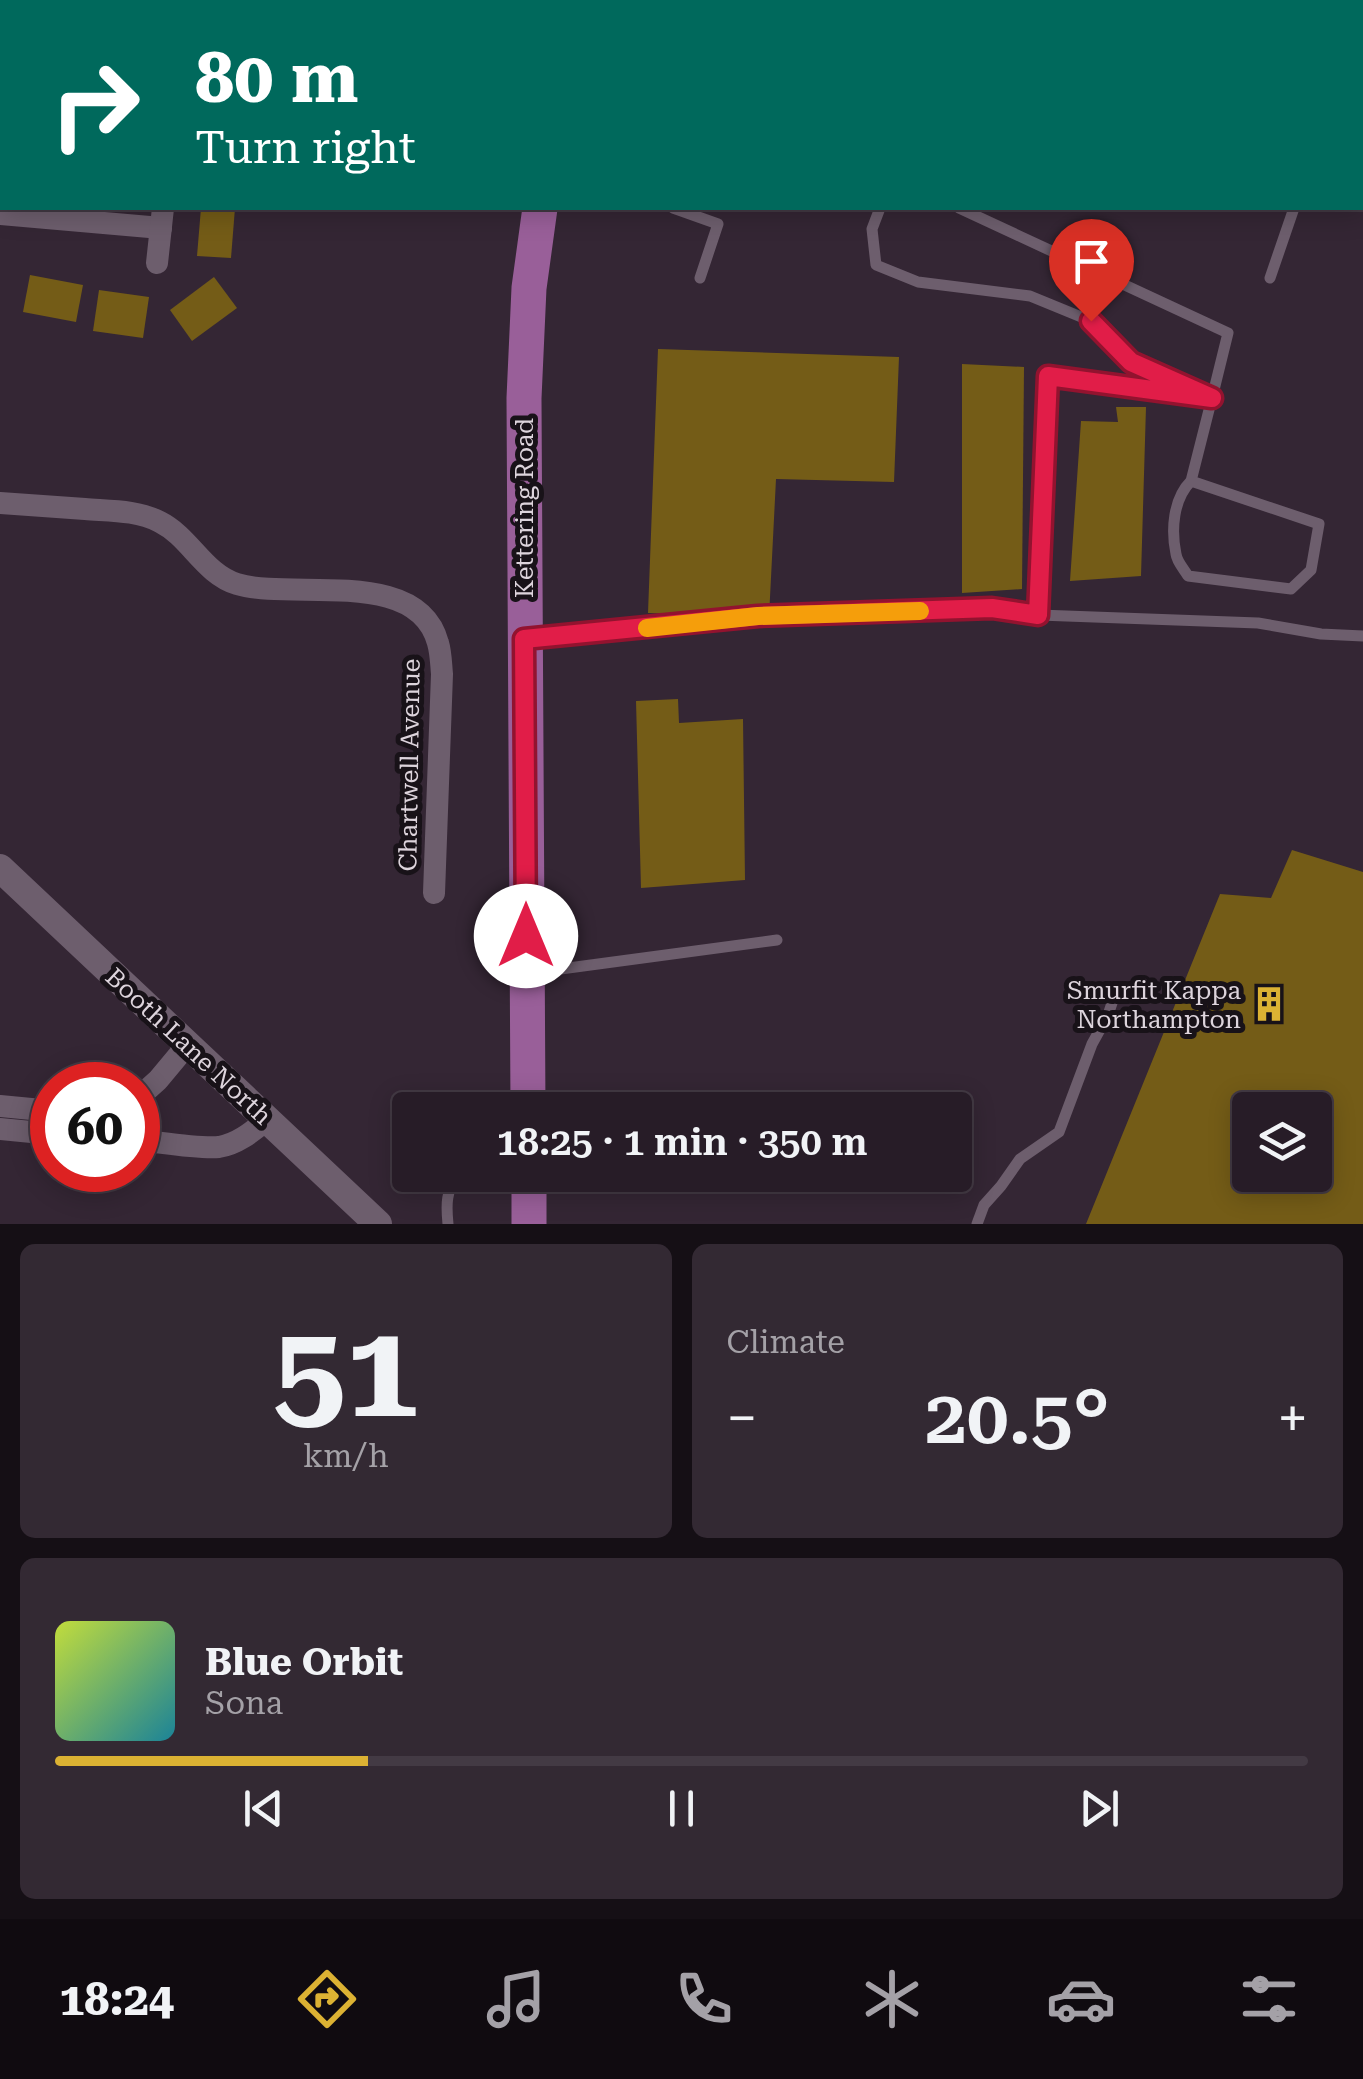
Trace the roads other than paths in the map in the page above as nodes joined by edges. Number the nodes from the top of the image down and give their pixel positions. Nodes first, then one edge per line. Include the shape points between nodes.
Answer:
1 (540, 210) edge
2 (679, 210) edge
3 (879, 210) edge
4 (963, 210) edge
5 (1293, 210) edge
6 (1, 214) edge
7 (162, 218) edge
8 (0, 224) edge
9 (157, 263) dead end
10 (700, 278) dead end
11 (1270, 278) dead end
12 (1212, 398) junction
13 (1191, 481) junction
14 (0, 503) edge
15 (1038, 615) junction
16 (1363, 636) edge
17 (524, 639) junction
18 (0, 868) edge
19 (434, 893) dead end
20 (777, 940) dead end
21 (527, 974) junction
22 (1116, 992) dead end
23 (188, 1044) junction
24 (160, 1078) edge
25 (528, 1092) edge
26 (0, 1106) edge
27 (30, 1108) edge
28 (268, 1119) junction
29 (0, 1129) edge
30 (30, 1132) edge
31 (160, 1142) edge
32 (448, 1192) edge
33 (529, 1192) edge
34 (378, 1224) edge
35 (448, 1224) edge
36 (529, 1224) edge
37 (977, 1224) edge

1 - 17 main road, Kettering Road via 524,398
2 - 10 lane via 718,224
3 - 12 lane via 872,230 876,264 918,282 1030,296 1091,321 1131,362
4 - 12 lane via 1228,333
5 - 11 lane
6 - 7 street
6 - 8 street
7 - 9 street
12 - 13 lane
12 - 15 lane via 1048,376
13 - 13 lane via 1318,524 1311,570 1291,589 1188,576 1176,557 1175,510
14 - 19 street, Chartwell Avenue via 133,512 176,532 221,577 238,584 363,592 392,598 422,616 438,641 442,674
15 - 16 lane via 1258,624
15 - 17 lane via 992,608 758,616
17 - 21 main road, Kettering Road
18 - 23 street, Booth Lane North
20 - 21 lane
21 - 25 main road, Kettering Road
22 - 37 lane via 1059,1132 1020,1159
23 - 24 street
23 - 28 street, Booth Lane North
26 - 27 street
28 - 31 street via 218,1147
28 - 34 street, Booth Lane North
29 - 30 street
32 - 35 lane
33 - 36 main road

